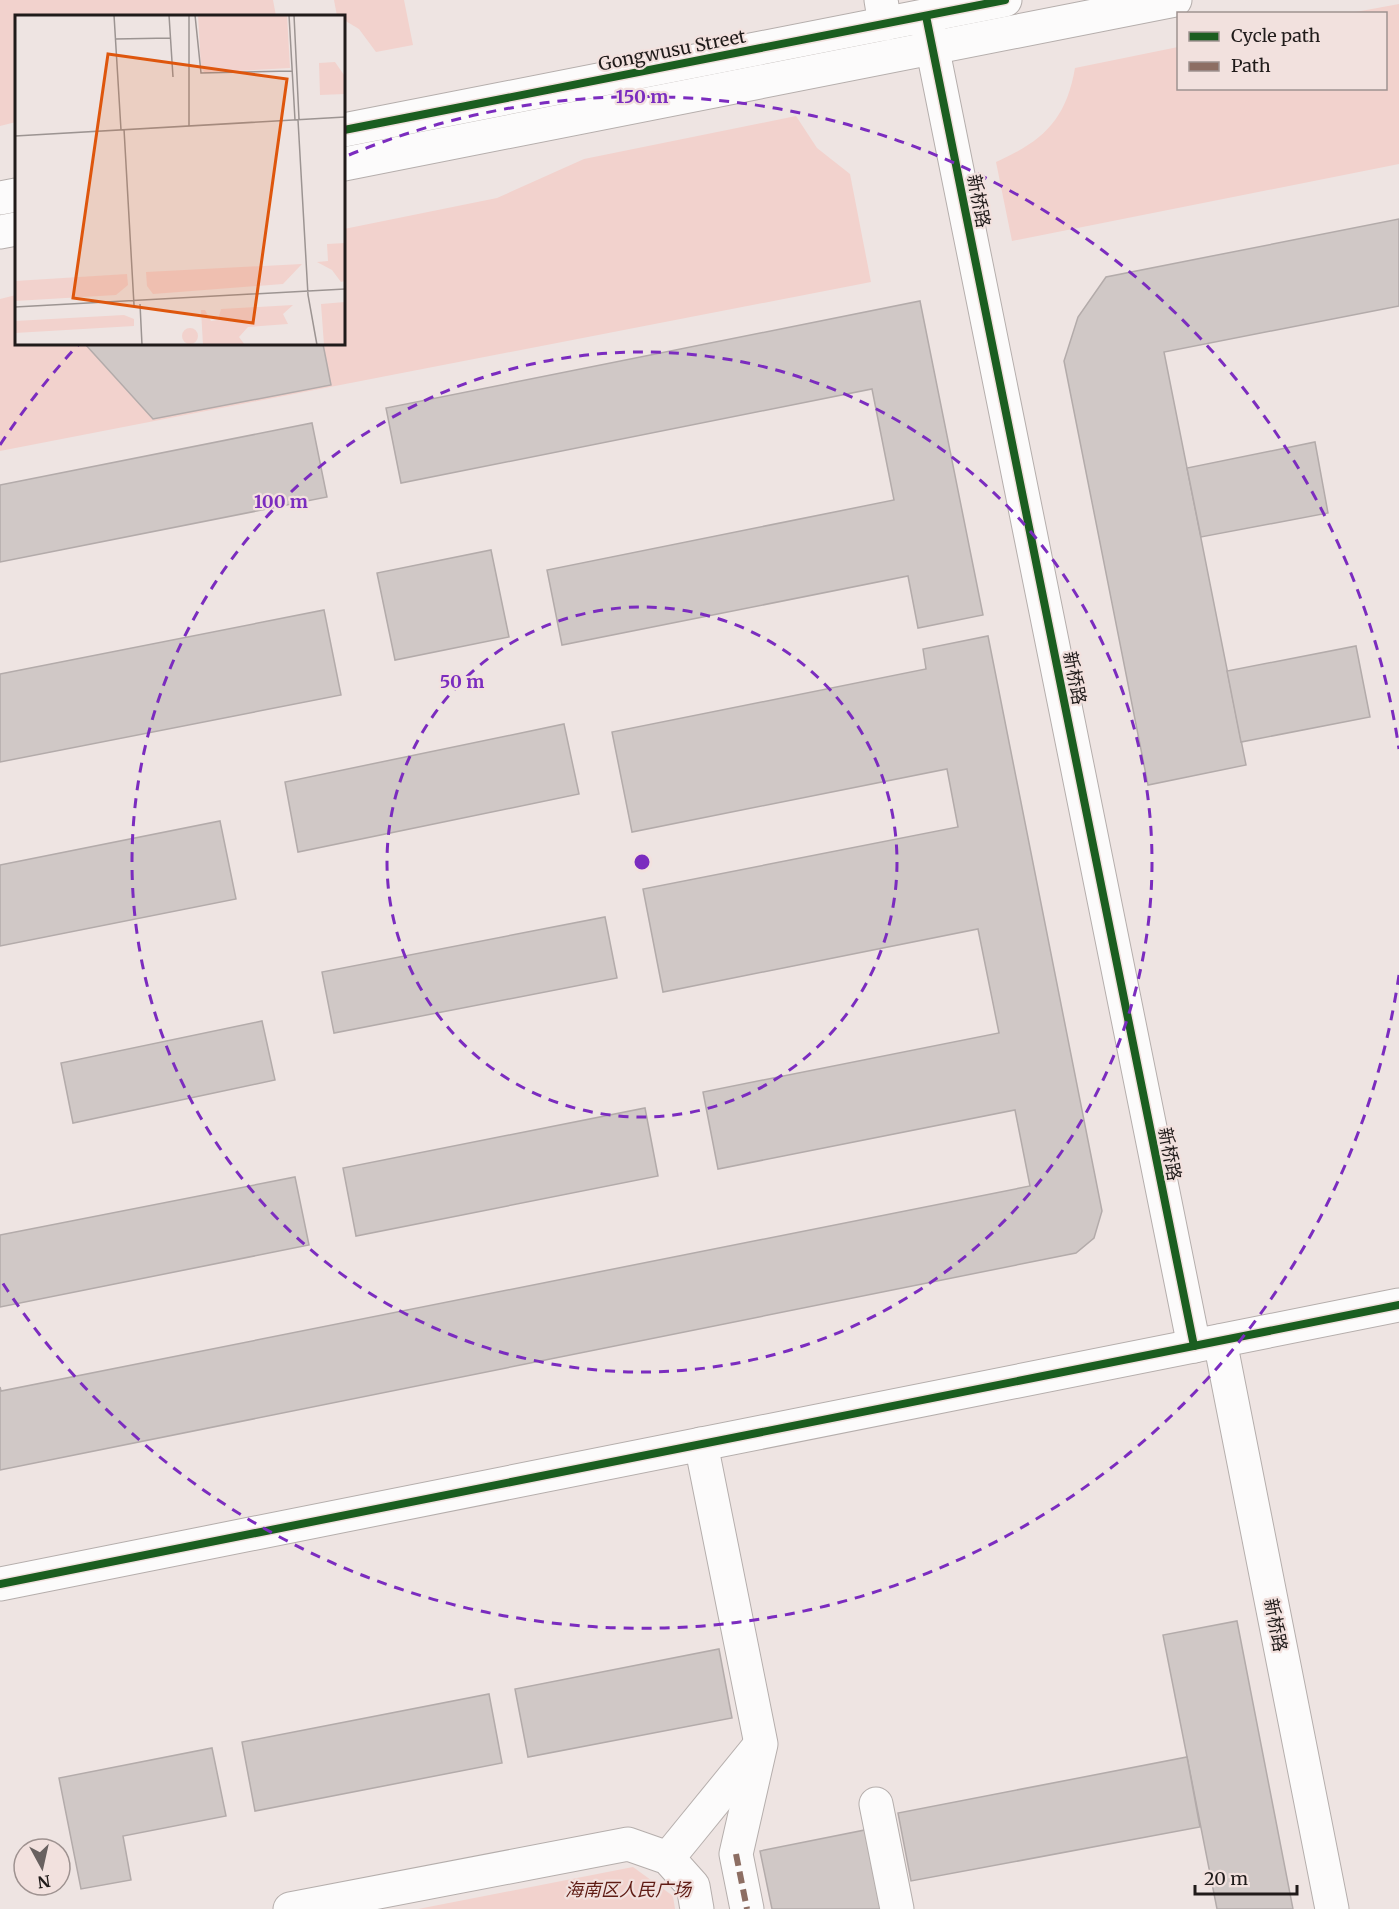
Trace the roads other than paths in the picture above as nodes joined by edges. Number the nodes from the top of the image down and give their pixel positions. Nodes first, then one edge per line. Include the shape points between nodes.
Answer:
1 (1005, 0) edge
2 (1175, 0) edge
3 (883, 12) edge
4 (926, 16) junction
5 (933, 48) junction
6 (345, 130) edge
7 (345, 164) edge
8 (15, 195) edge
9 (0, 198) edge
10 (15, 229) edge
11 (0, 232) edge
12 (1399, 1305) edge
13 (1207, 1343) junction
14 (700, 1444) junction
15 (0, 1584) edge
16 (761, 1744) junction
17 (876, 1804) dead end
18 (668, 1858) junction
19 (290, 1909) edge
20 (698, 1909) edge
21 (747, 1909) edge
22 (897, 1909) edge
23 (1332, 1909) edge

1 - 4 street, Gongwusu Street
2 - 5 street
3 - 4 street, Gongwusu Street
3 - 6 street, Gongwusu Street
4 - 5 street, 新桥路
5 - 7 street
5 - 13 street, 新桥路
8 - 9 street
10 - 11 street
12 - 13 street
13 - 14 street
13 - 23 street, 新桥路
14 - 15 street
14 - 16 street
16 - 18 street
16 - 21 street via 736,1854
17 - 22 street
18 - 19 street via 628,1844
18 - 20 street via 693,1886

